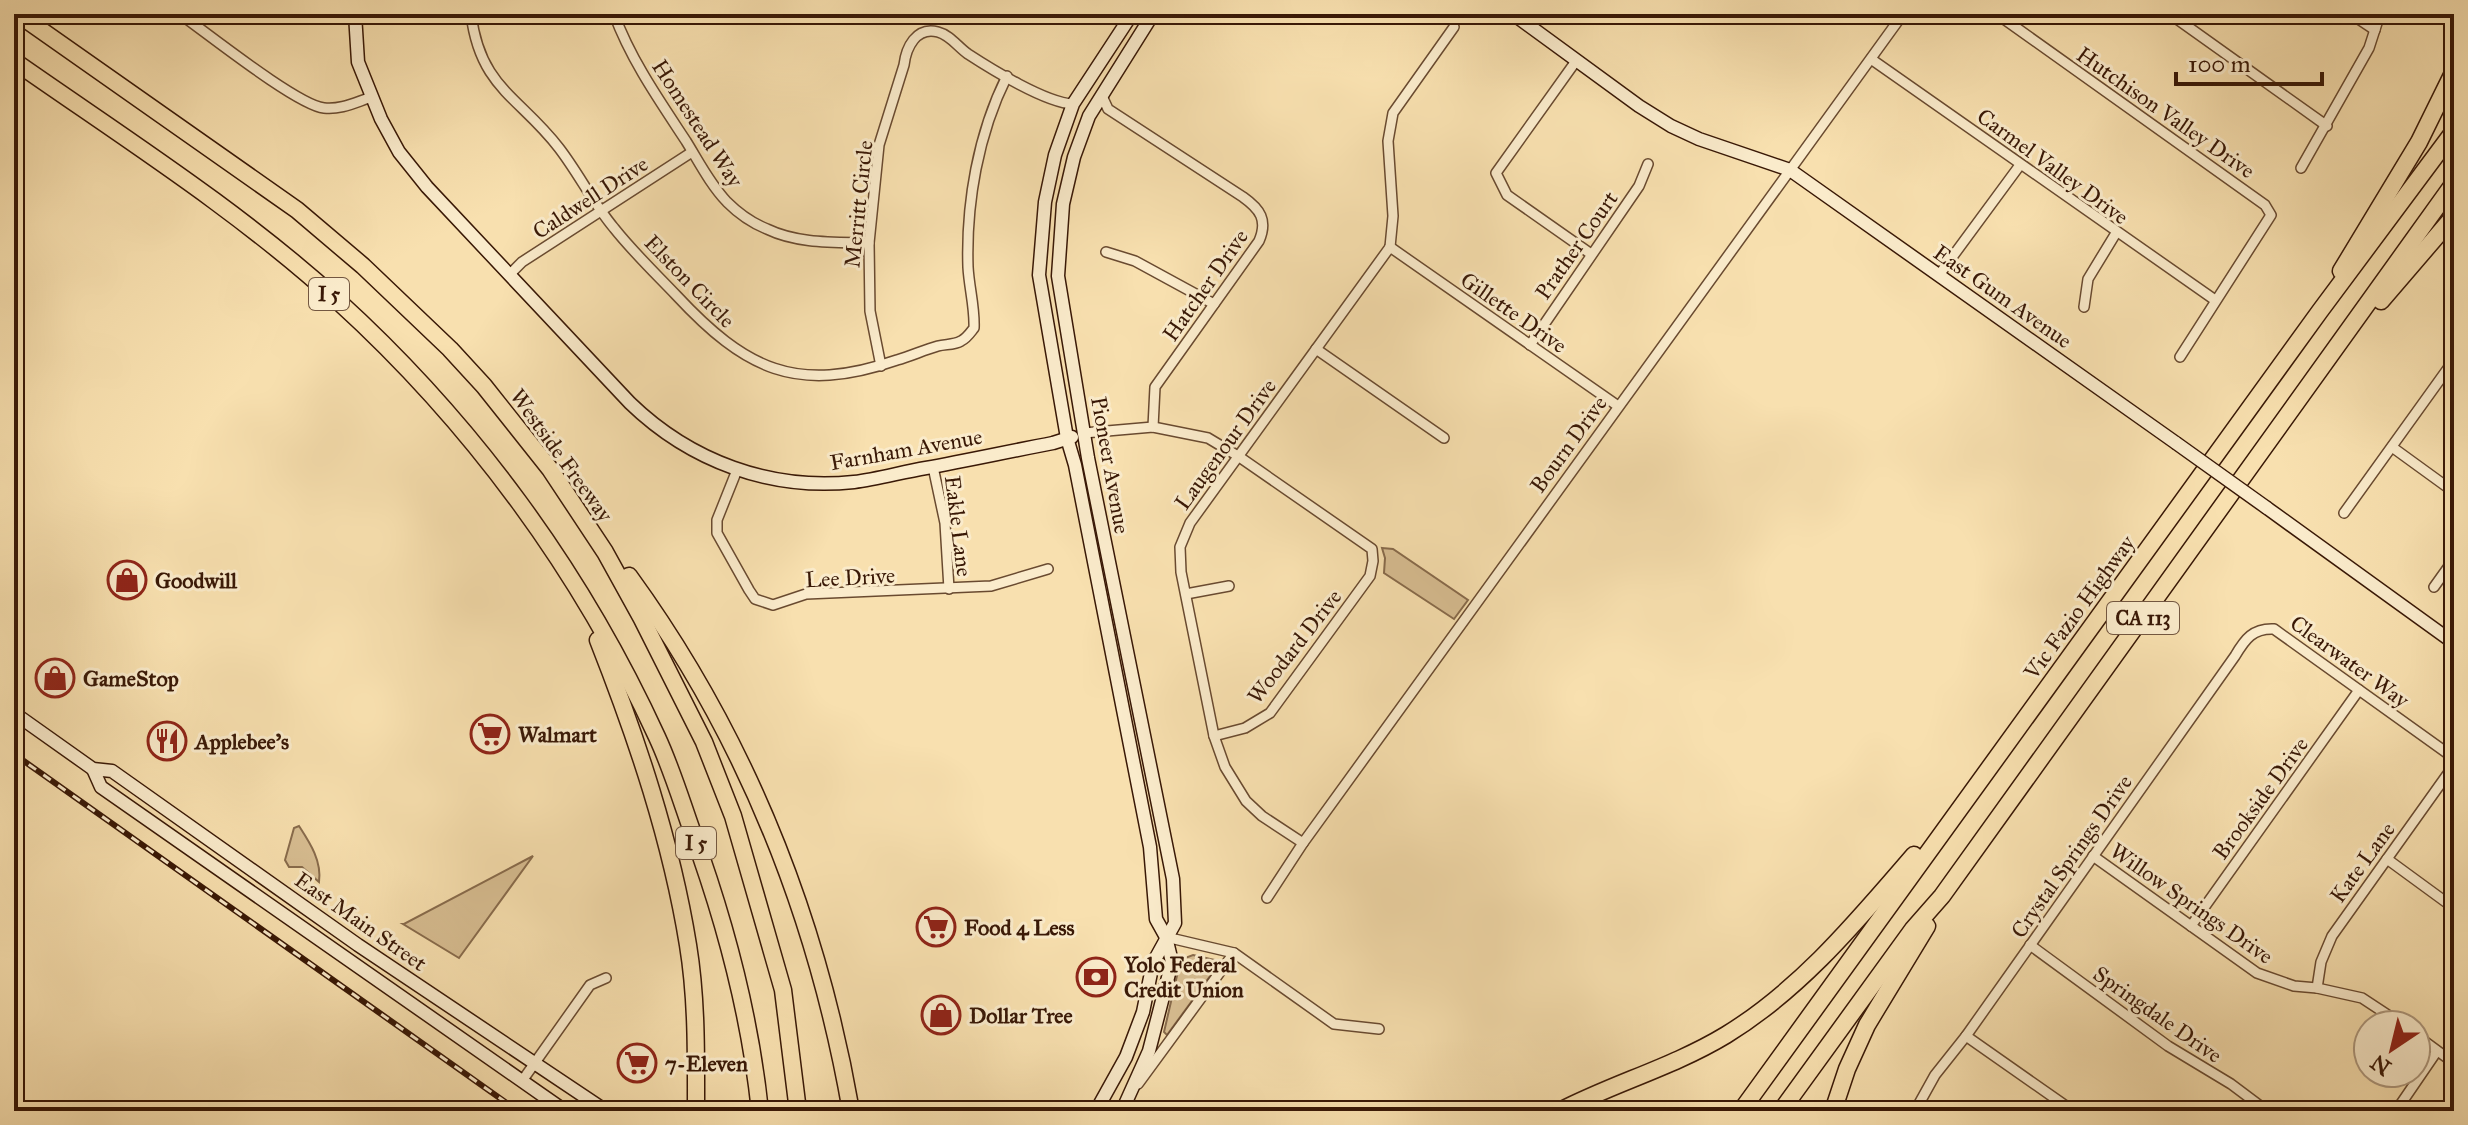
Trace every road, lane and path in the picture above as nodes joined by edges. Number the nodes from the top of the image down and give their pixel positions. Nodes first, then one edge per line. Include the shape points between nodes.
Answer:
1 (18, 14) edge
2 (180, 14) edge
3 (355, 14) edge
4 (471, 14) edge
5 (614, 14) edge
6 (1132, 14) edge
7 (1153, 14) edge
8 (1513, 14) edge
9 (1903, 14) edge
10 (1997, 14) edge
11 (2170, 14) edge
12 (2351, 14) edge
13 (2380, 14) edge
14 (1454, 27) dead end
15 (2375, 30) junction
16 (1871, 59) junction
17 (14, 61) edge
18 (1576, 61) junction
19 (2454, 71) edge
20 (1007, 76) junction
21 (1102, 96) junction
22 (372, 97) junction
23 (1073, 104) junction
24 (2327, 126) junction
25 (2454, 131) edge
26 (692, 152) junction
27 (1648, 164) dead end
28 (2020, 165) junction
29 (2301, 168) dead end
30 (1790, 170) junction
31 (2454, 183) edge
32 (600, 211) junction
33 (2454, 216) edge
34 (2116, 233) junction
35 (869, 243) junction
36 (1390, 247) junction
37 (1106, 252) dead end
38 (1591, 254) junction
39 (509, 275) junction
40 (1939, 275) junction
41 (2215, 300) junction
42 (1214, 304) junction
43 (2084, 307) dead end
44 (2320, 311) junction
45 (2344, 340) junction
46 (1530, 345) junction
47 (1316, 349) junction
48 (2180, 357) dead end
49 (2454, 360) edge
50 (881, 366) junction
51 (1618, 406) junction
52 (1153, 427) junction
53 (1084, 433) junction
54 (1067, 438) junction
55 (1444, 438) dead end
56 (2392, 447) junction
57 (1238, 456) junction
58 (933, 467) junction
59 (550, 469) junction
60 (737, 470) junction
61 (2454, 492) edge
62 (2344, 513) dead end
63 (1372, 549) joint
64 (2454, 559) edge
65 (1048, 569) dead end
66 (1229, 586) dead end
67 (2434, 587) dead end
68 (949, 589) junction
69 (580, 594) junction
70 (1186, 594) junction
71 (2262, 628) joint
72 (2454, 643) edge
73 (2359, 690) junction
74 (14, 713) edge
75 (1123, 717) junction
76 (1214, 736) junction
77 (2454, 758) edge
78 (2454, 765) edge
79 (93, 769) junction
80 (1967, 798) junction
81 (1160, 809) junction
82 (1303, 843) junction
83 (2093, 856) junction
84 (2387, 859) junction
85 (1942, 896) junction
86 (1267, 898) dead end
87 (2454, 908) edge
88 (2191, 926) junction
89 (1166, 937) junction
90 (2030, 945) junction
91 (1234, 953) junction
92 (606, 978) dead end
93 (2317, 988) junction
94 (2379, 1009) edge
95 (1379, 1029) dead end
96 (1966, 1036) junction
97 (2432, 1047) edge
98 (2437, 1051) junction
99 (535, 1062) junction
100 (2454, 1063) edge
101 (522, 1081) junction
102 (1133, 1090) junction
103 (565, 1111) edge
104 (606, 1111) edge
105 (696, 1111) edge
106 (760, 1111) edge
107 (798, 1111) edge
108 (851, 1111) edge
109 (1096, 1111) edge
110 (1122, 1111) edge
111 (1560, 1111) edge
112 (1741, 1111) edge
113 (1781, 1111) edge
114 (1833, 1111) edge
115 (1915, 1111) edge
116 (2073, 1111) edge
117 (2267, 1111) edge
118 (2396, 1111) edge

1 - 59 highway, Westside Freeway / I 5 via 297,210 363,266 450,349
2 - 22 street via 320,108
3 - 22 main road, Farnham Avenue via 358,62
4 - 32 street, Elston Circle via 474,36 502,91 550,136
5 - 26 street, Homestead Way via 624,42
6 - 23 main road, Pioneer Avenue
7 - 21 main road, Pioneer Avenue
8 - 18 main road, East Gum Avenue
9 - 16 street, Bourn Drive
10 - 41 street, Hutchison Valley Drive via 2265,205 2271,215
11 - 24 street
12 - 15 street
13 - 15 street
14 - 36 street via 1393,113 1388,141
15 - 24 street
16 - 28 street, Carmel Valley Drive
16 - 30 street, Bourn Drive
17 - 69 highway, I 5 via 235,217 370,331 469,436
18 - 30 main road, East Gum Avenue via 1671,126
18 - 38 street via 1496,173 1507,195
19 - 44 highway via 2419,142
20 - 23 street, Merritt Circle via 1060,103
20 - 35 street, Merritt Circle via 938,32 924,31 914,39 879,145
20 - 50 street, Elston Circle via 977,163 969,211 974,328 955,344
21 - 42 street, Hatcher Drive via 1108,109 1249,202 1263,217 1259,241
21 - 53 main road, Pioneer Avenue via 1074,157 1059,245 1058,276
22 - 39 main road, Farnham Avenue via 409,166
23 - 54 main road, Pioneer Avenue via 1045,202 1039,275
24 - 29 street
25 - 44 highway, Vic Fazio Highway / CA 113
26 - 32 street, Caldwell Drive
26 - 35 street, Homestead Way via 728,202 768,230 793,239
27 - 38 street, Prather Court via 1639,186
28 - 34 street, Carmel Valley Drive
28 - 40 street
30 - 40 main road, East Gum Avenue
30 - 51 street, Bourn Drive
31 - 45 highway, CA 113
32 - 39 street, Caldwell Drive
32 - 50 street, Elston Circle via 720,340 751,359 804,375
33 - 45 highway
34 - 41 street, Carmel Valley Drive
34 - 43 street via 2088,279
35 - 50 street, Merritt Circle via 870,311
36 - 46 street, Gillette Drive
36 - 47 street, Laugenour Drive
37 - 42 street via 1135,261
38 - 46 street, Prather Court
39 - 60 main road, Farnham Avenue via 651,423 690,450
40 - 72 main road, East Gum Avenue, bridge
41 - 48 street
42 - 52 street, Hatcher Drive via 1155,387
44 - 80 highway, Vic Fazio Highway / CA 113
45 - 85 highway, CA 113
46 - 51 street, Gillette Drive
47 - 55 street
47 - 57 street, Laugenour Drive
49 - 56 street
51 - 82 street, Bourn Drive
52 - 53 street, Farnham Avenue
52 - 57 street, Farnham Avenue via 1196,434
53 - 54 main road, Farnham Avenue
53 - 81 main road, Pioneer Avenue
54 - 58 main road, Farnham Avenue
54 - 75 main road, Pioneer Avenue
56 - 61 street
56 - 62 street
57 - 63 street, Farnham Avenue
57 - 70 street, Laugenour Drive via 1182,539
58 - 60 main road, Farnham Avenue via 815,484
58 - 68 street, Eakle Lane via 945,523
59 - 107 highway, Westside Freeway / I 5 via 649,631 704,742 733,816 783,990
59 - 108 highway via 661,622 749,776 810,934
60 - 68 street, Lee Drive via 717,533 755,599 773,605 806,594
63 - 76 street, Woodard Drive via 1370,576 1280,701 1258,722
64 - 67 street
65 - 68 street, Lee Drive via 991,586
66 - 70 street
69 - 105 highway via 636,738 669,849 689,947
69 - 106 highway, I 5 via 659,739 717,900 754,1055
70 - 76 street, Laugenour Drive
71 - 73 street, Clearwater Way via 2286,636
71 - 83 street, Crystal Springs Drive via 2245,639
73 - 77 street, Clearwater Way
73 - 88 street, Brookside Drive
74 - 79 main road, East Main Street
75 - 81 main road via 1135,722 1151,798
75 - 89 main road, Pioneer Avenue via 1150,847 1156,919
76 - 82 street, Laugenour Drive via 1246,801
78 - 84 street, Kate Lane
79 - 99 main road, East Main Street via 112,771
79 - 101 main road, East Main Street via 101,787
80 - 111 highway via 1823,958 1774,1001 1697,1050
80 - 112 highway, Vic Fazio Highway / CA 113
81 - 89 main road, Pioneer Avenue via 1173,879 1175,923
82 - 86 street, Bourn Drive
83 - 88 street, Willow Springs Drive
83 - 90 street, Crystal Springs Drive
84 - 87 street
84 - 93 street, Kate Lane via 2332,936
85 - 113 highway, CA 113
85 - 114 highway via 1867,1025
88 - 93 street, Willow Springs Drive via 2257,973
89 - 91 street
89 - 102 main road, Pioneer Avenue via 1172,962
89 - 109 main road, Pioneer Avenue via 1153,963 1126,1057
90 - 96 street, Crystal Springs Drive
90 - 117 street, Springdale Drive
91 - 95 street via 1334,1024
91 - 102 street
92 - 99 street via 590,985
93 - 94 street, Willow Springs Drive via 2362,998
96 - 115 street, Crystal Springs Drive
96 - 116 street
97 - 98 street
98 - 100 street
98 - 118 street
99 - 101 street
99 - 104 main road, East Main Street
101 - 103 main road, East Main Street
102 - 110 main road, Pioneer Avenue

